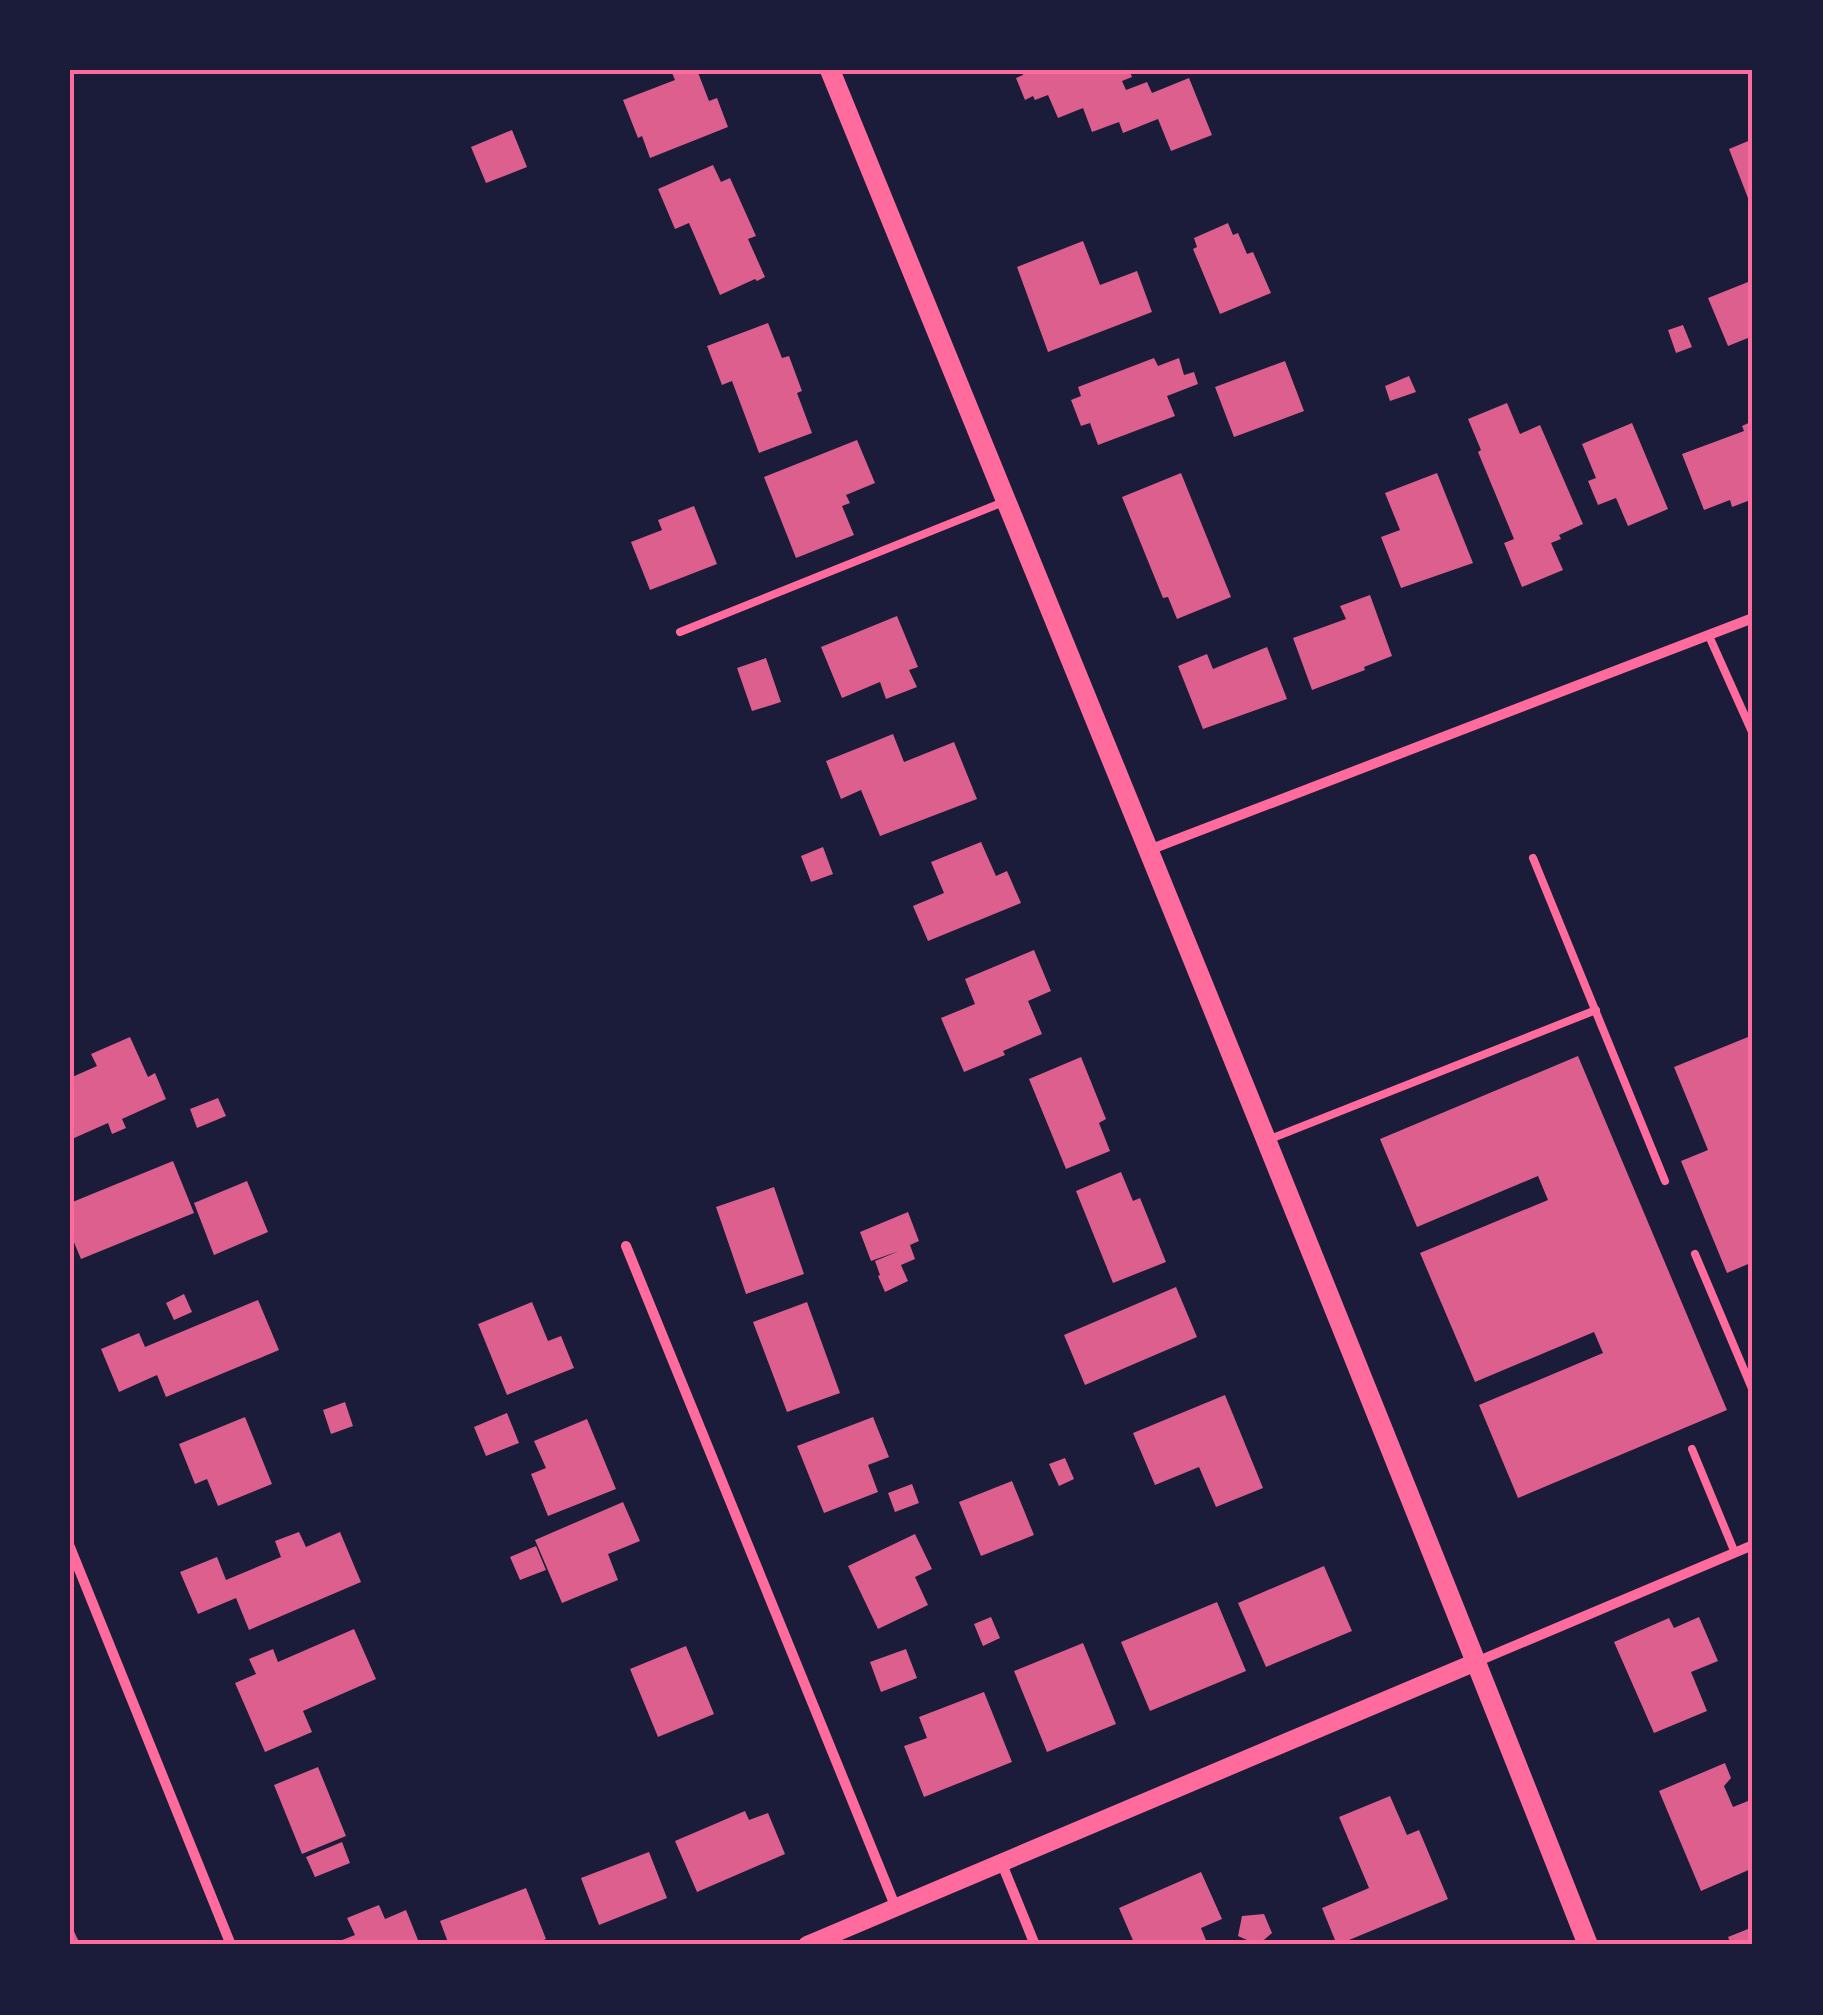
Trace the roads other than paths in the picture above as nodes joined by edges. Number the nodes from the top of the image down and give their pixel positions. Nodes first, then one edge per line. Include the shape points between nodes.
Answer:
1 (830, 70) edge
2 (1006, 501) junction
3 (1753, 618) edge
4 (680, 632) dead end
5 (1709, 636) junction
6 (1753, 734) edge
7 (1148, 850) junction
8 (1533, 858) dead end
9 (1596, 1010) junction
10 (1266, 1140) junction
11 (1665, 1181) dead end
12 (626, 1246) dead end
13 (1695, 1254) dead end
14 (1753, 1391) edge
15 (1692, 1450) dead end
16 (1753, 1546) edge
17 (70, 1548) edge
18 (1736, 1553) junction
19 (1476, 1662) junction
20 (1002, 1864) junction
21 (896, 1908) junction
22 (231, 1945) edge
23 (807, 1945) edge
24 (1034, 1945) edge
25 (1588, 1945) edge

1 - 2 main road
2 - 4 lane
2 - 7 main road
3 - 5 street
5 - 6 lane
5 - 7 street
7 - 10 main road
8 - 9 lane
9 - 10 lane
9 - 11 lane
10 - 19 main road
12 - 21 street
13 - 14 lane
15 - 18 lane
16 - 18 street
17 - 22 street
18 - 19 street
19 - 20 street
19 - 25 main road
20 - 21 street
20 - 24 street
21 - 23 street

